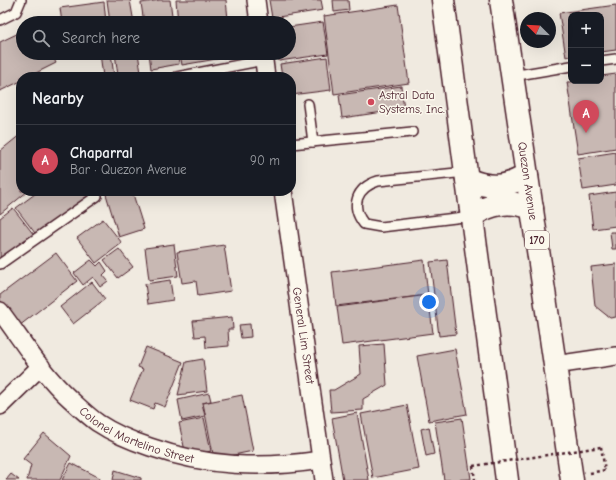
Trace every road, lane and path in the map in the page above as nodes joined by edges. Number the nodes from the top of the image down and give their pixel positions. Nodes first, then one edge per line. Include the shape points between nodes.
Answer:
1 (21, 0) edge
2 (256, 0) edge
3 (443, 0) edge
4 (501, 0) edge
5 (258, 16) edge
6 (0, 20) edge
7 (616, 59) edge
8 (250, 60) edge
9 (263, 60) edge
10 (604, 61) edge
11 (568, 67) edge
12 (198, 72) edge
13 (265, 72) edge
14 (512, 76) junction
15 (308, 104) dead end
16 (412, 132) dead end
17 (313, 142) junction
18 (296, 144) edge
19 (466, 175) junction
20 (527, 175) junction
21 (97, 196) dead end
22 (284, 196) edge
23 (532, 208) junction
24 (472, 216) junction
25 (0, 264) edge
26 (0, 311) edge
27 (616, 356) edge
28 (555, 365) junction
29 (41, 366) junction
30 (0, 406) edge
31 (321, 460) junction
32 (605, 470) dead end
33 (324, 480) edge
34 (475, 480) edge
35 (507, 480) edge
36 (572, 480) edge

1 - 6 lane via 16,12
2 - 5 street
3 - 19 main road
4 - 14 main road, Quezon Avenue / 170
7 - 10 lane
8 - 12 lane
9 - 13 street
11 - 14 lane
14 - 20 main road, Quezon Avenue / 170
15 - 17 lane
16 - 17 lane
17 - 18 lane
19 - 20 main road via 478,184 491,187 504,186
19 - 24 main road
19 - 24 lane via 378,181 368,184 357,197 359,217 364,224 381,227
20 - 23 main road, Quezon Avenue / 170
21 - 25 lane
22 - 31 street, General Lim Street
23 - 24 main road via 507,202 494,204
23 - 28 main road, Quezon Avenue / 170
24 - 35 main road
26 - 29 street, Colonel Martelino Street
27 - 28 street
28 - 36 main road, Quezon Avenue / 170
29 - 30 street
29 - 31 street, Colonel Martelino Street via 69,398 98,423 133,441 170,454 201,462 240,465 294,464
31 - 33 street, General Lim Street
32 - 34 path, bridge via 601,447 473,466

